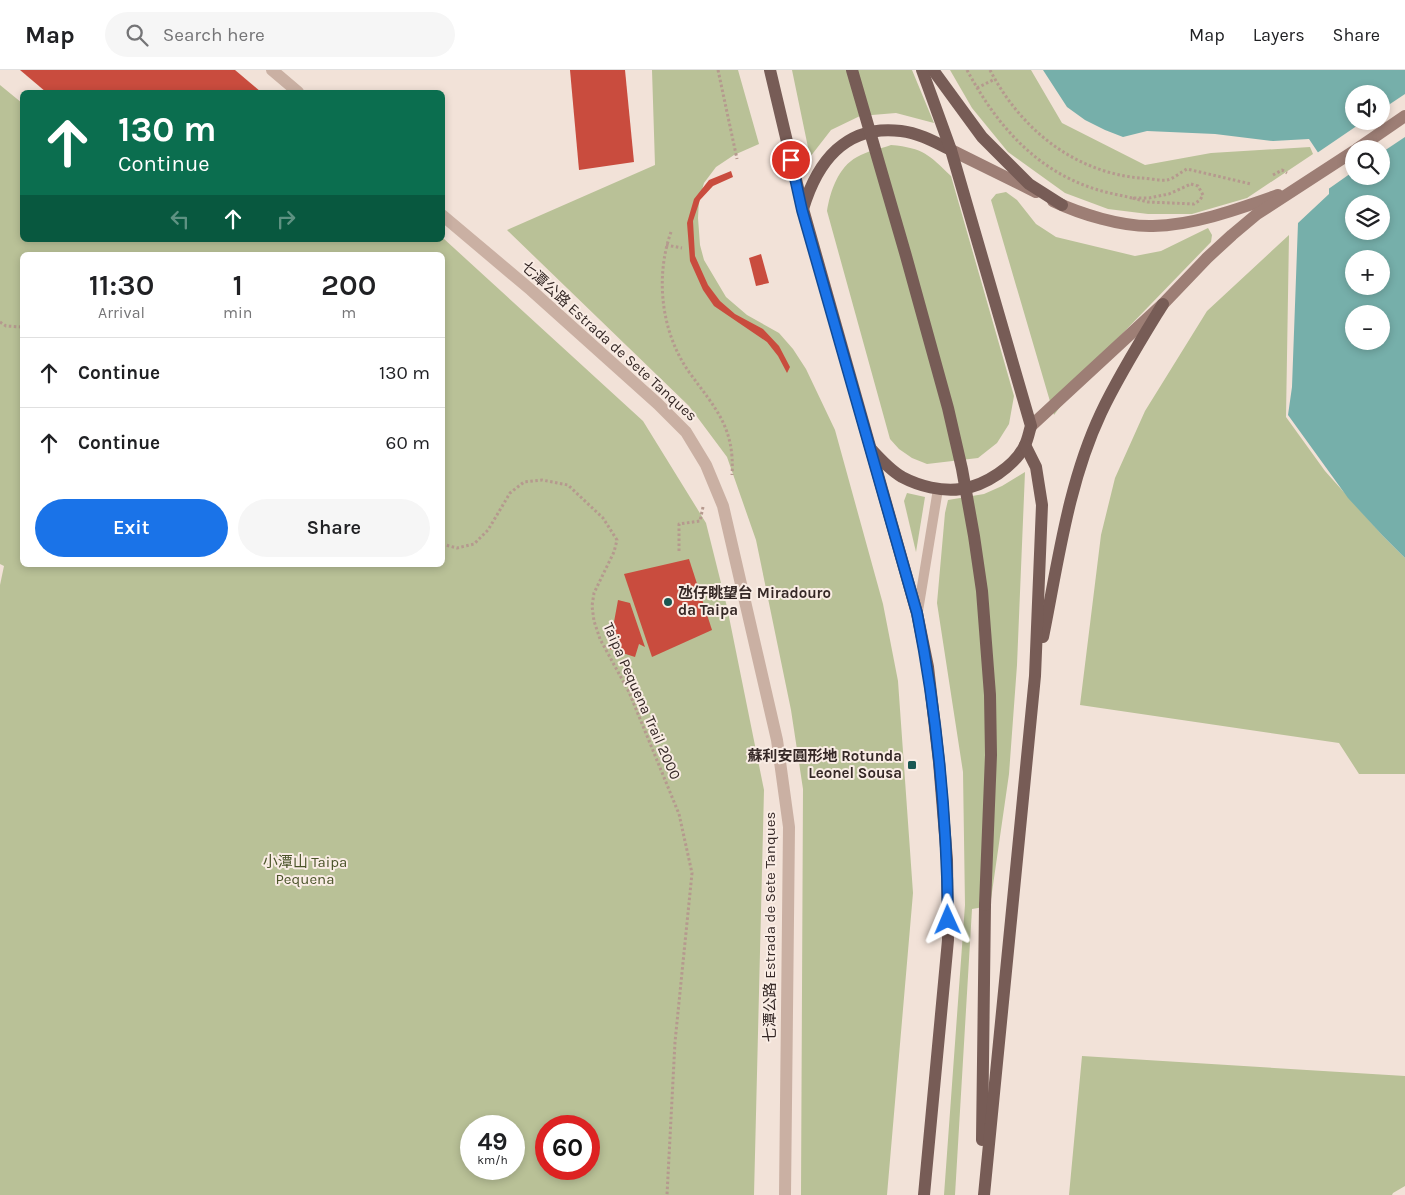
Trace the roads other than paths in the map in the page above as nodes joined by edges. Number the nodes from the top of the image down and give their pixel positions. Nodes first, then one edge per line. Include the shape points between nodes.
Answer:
1 (272, 70) edge
2 (770, 70) edge
3 (852, 70) edge
4 (922, 70) edge
5 (934, 70) edge
6 (296, 90) edge
7 (1405, 116) edge
8 (1370, 140) edge
9 (951, 150) junction
10 (1345, 157) edge
11 (1299, 187) junction
12 (1062, 205) junction
13 (802, 210) junction
14 (445, 218) edge
15 (1163, 304) junction
16 (1031, 426) junction
17 (1025, 445) junction
18 (869, 447) junction
19 (938, 489) junction
20 (917, 613) junction
21 (1035, 676) junction
22 (785, 1195) edge
23 (924, 1195) edge
24 (983, 1195) edge

1 - 6 street
2 - 13 main road
3 - 24 main road, bridge via 948,408 962,469 982,591 991,755 985,905
4 - 9 main road
5 - 12 main road via 982,137 1029,184
7 - 8 main road
9 - 12 main road
9 - 13 main road via 902,131 882,130 859,135 844,143 822,166
9 - 16 main road
10 - 11 main road
11 - 12 main road via 1190,222 1152,226 1088,215
11 - 15 main road via 1257,214 1232,235
13 - 18 main road
14 - 22 street, 七潭公路 Estrada de Sete Tanques via 686,432 706,464 723,506 777,740 789,827
15 - 16 main road
15 - 21 main road via 1100,414 1082,461 1067,517
16 - 17 main road
17 - 19 main road via 1012,463 990,480 962,489
17 - 21 main road via 1036,467 1042,505
18 - 19 main road via 884,464 901,476
18 - 20 main road
19 - 20 lane
20 - 23 main road via 928,667 948,860 948,940
21 - 24 main road

